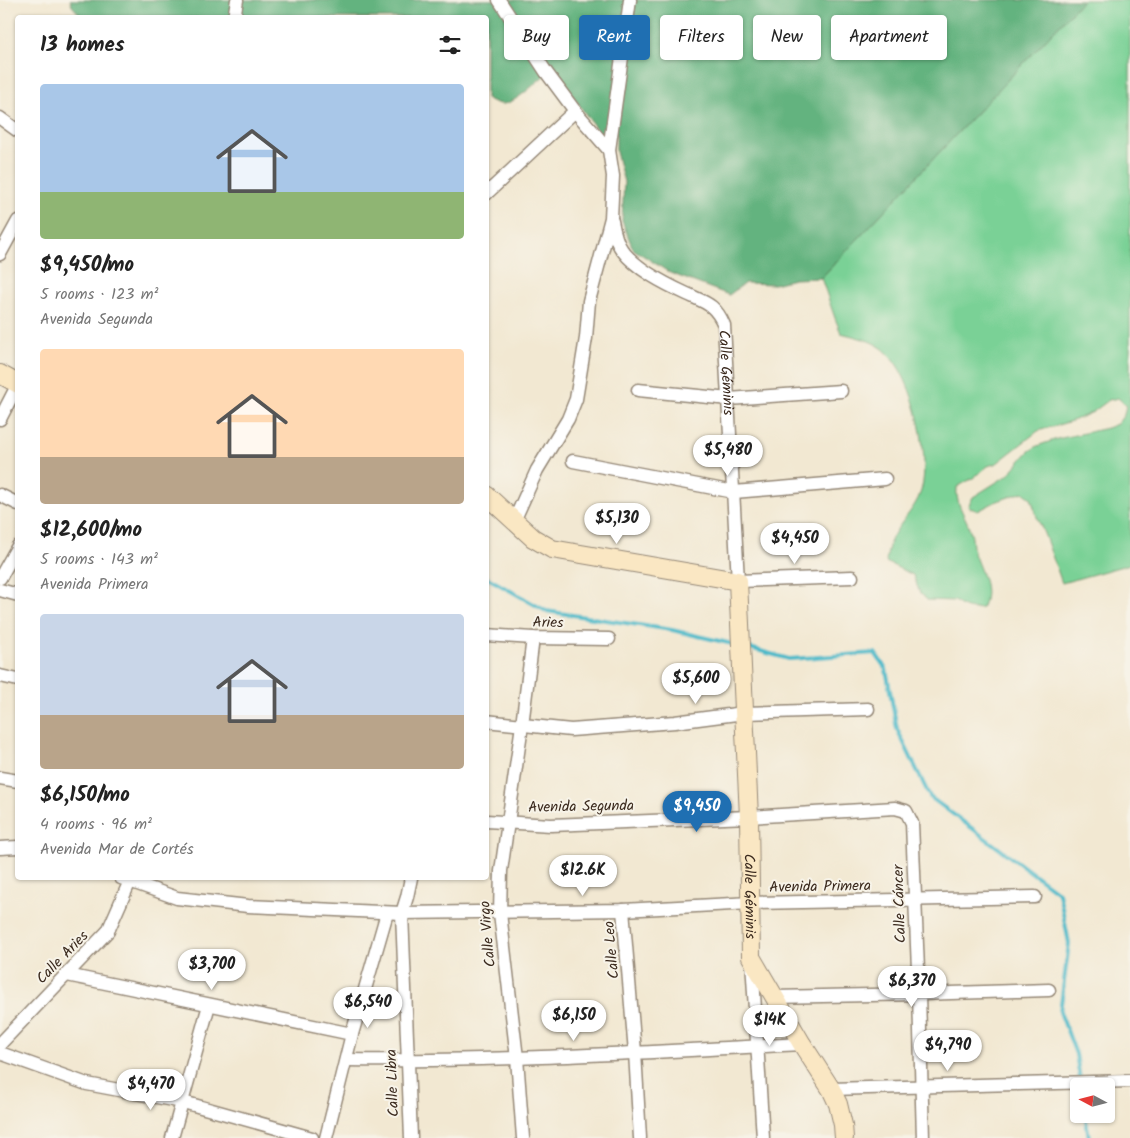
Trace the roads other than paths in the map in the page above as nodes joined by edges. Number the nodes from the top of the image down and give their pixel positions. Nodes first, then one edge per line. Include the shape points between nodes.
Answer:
1 (237, 0) edge
2 (499, 0) edge
3 (630, 0) edge
4 (234, 15) edge
5 (575, 111) junction
6 (0, 118) edge
7 (15, 130) edge
8 (609, 150) junction
9 (489, 191) edge
10 (611, 218) junction
11 (15, 226) edge
12 (0, 254) edge
13 (0, 374) edge
14 (15, 382) edge
15 (15, 390) edge
16 (638, 390) dead end
17 (841, 391) dead end
18 (729, 399) junction
19 (0, 419) edge
20 (573, 461) dead end
21 (885, 479) dead end
22 (734, 492) junction
23 (0, 494) edge
24 (492, 501) edge
25 (15, 502) edge
26 (514, 521) junction
27 (15, 551) edge
28 (852, 577) dead end
29 (0, 578) edge
30 (738, 581) junction
31 (0, 590) edge
32 (15, 594) edge
33 (489, 635) edge
34 (532, 638) junction
35 (609, 639) dead end
36 (0, 676) edge
37 (15, 679) edge
38 (868, 709) dead end
39 (744, 713) junction
40 (489, 721) edge
41 (522, 725) junction
42 (0, 778) edge
43 (15, 780) edge
44 (886, 809) joint
45 (749, 817) junction
46 (489, 821) edge
47 (508, 823) junction
48 (15, 847) edge
49 (0, 848) edge
50 (126, 880) edge
51 (129, 880) edge
52 (411, 880) edge
53 (1035, 897) dead end
54 (914, 901) junction
55 (751, 903) junction
56 (624, 910) junction
57 (387, 913) junction
58 (402, 913) junction
59 (500, 913) junction
60 (751, 957) junction
61 (67, 975) junction
62 (1049, 990) dead end
63 (919, 994) junction
64 (774, 996) junction
65 (209, 1005) junction
66 (352, 1034) junction
67 (0, 1044) edge
68 (802, 1044) junction
69 (756, 1046) junction
70 (636, 1052) junction
71 (0, 1053) edge
72 (517, 1058) junction
73 (346, 1060) junction
74 (408, 1060) junction
75 (1130, 1081) edge
76 (921, 1086) junction
77 (831, 1089) junction
78 (183, 1102) junction
79 (843, 1131) edge
80 (172, 1138) edge
81 (312, 1138) edge
82 (326, 1138) edge
83 (411, 1138) edge
84 (523, 1138) edge
85 (640, 1138) edge
86 (763, 1138) edge
87 (856, 1138) edge
88 (922, 1138) edge

1 - 4 street
2 - 5 street
3 - 8 street
5 - 8 street
5 - 9 street
6 - 7 street
8 - 10 street via 613,176
10 - 18 street, Calle Géminis via 615,238 639,266 711,305 720,315 724,325
10 - 26 street via 589,301 576,399 568,420 537,470
11 - 12 street
13 - 14 street
15 - 19 street
16 - 18 street
17 - 18 street
18 - 22 street, Calle Géminis
20 - 22 street
21 - 22 street
22 - 30 street, Calle Géminis
23 - 25 street
24 - 26 street
26 - 30 street via 552,550
27 - 29 street
28 - 30 street
30 - 39 street, Calle Géminis
31 - 32 street
33 - 34 street, Aries
34 - 35 street, Aries
34 - 41 street, Calle Virgo
36 - 37 street
38 - 39 street
39 - 41 street via 572,730
39 - 45 street, Calle Géminis
40 - 41 street
41 - 47 street, Calle Virgo
42 - 43 street
44 - 45 street, Avenida Segunda
44 - 54 street, Calle Cáncer via 906,811 912,823
45 - 47 street, Avenida Segunda via 551,826
45 - 55 street, Calle Géminis
46 - 47 street, Avenida Segunda
47 - 59 street, Calle Virgo via 501,872
48 - 49 street
50 - 61 street, Calle Aries via 108,931
51 - 57 street, Avenida Primera via 177,898 248,906
52 - 58 street, Calle Libra
53 - 54 street, Avenida Primera
54 - 55 street, Avenida Primera
54 - 63 street, Calle Cáncer
55 - 56 street, Avenida Primera
55 - 60 street, Calle Géminis
56 - 59 street, Avenida Primera
56 - 70 street, Calle Leo
57 - 58 street, Avenida Primera
57 - 66 street
58 - 59 street, Avenida Primera
58 - 74 street, Calle Libra
59 - 72 street, Calle Virgo
60 - 64 street, Calle Géminis
60 - 69 street
61 - 65 street
61 - 67 street, Calle Aries
62 - 63 street
63 - 64 street
63 - 76 street, Calle Cáncer
64 - 68 street, Calle Géminis
65 - 66 street
65 - 78 street
66 - 73 street
68 - 69 street
68 - 77 street, Calle Géminis
69 - 70 street
69 - 86 street
70 - 72 street
70 - 85 street, Calle Leo
71 - 78 street via 87,1084
72 - 74 street
72 - 84 street, Calle Virgo
73 - 74 street
73 - 82 street
74 - 83 street, Calle Libra
75 - 76 street
76 - 77 street
76 - 88 street, Calle Cáncer
77 - 79 street, Calle Géminis via 838,1104
78 - 80 street
78 - 81 street
79 - 87 street

